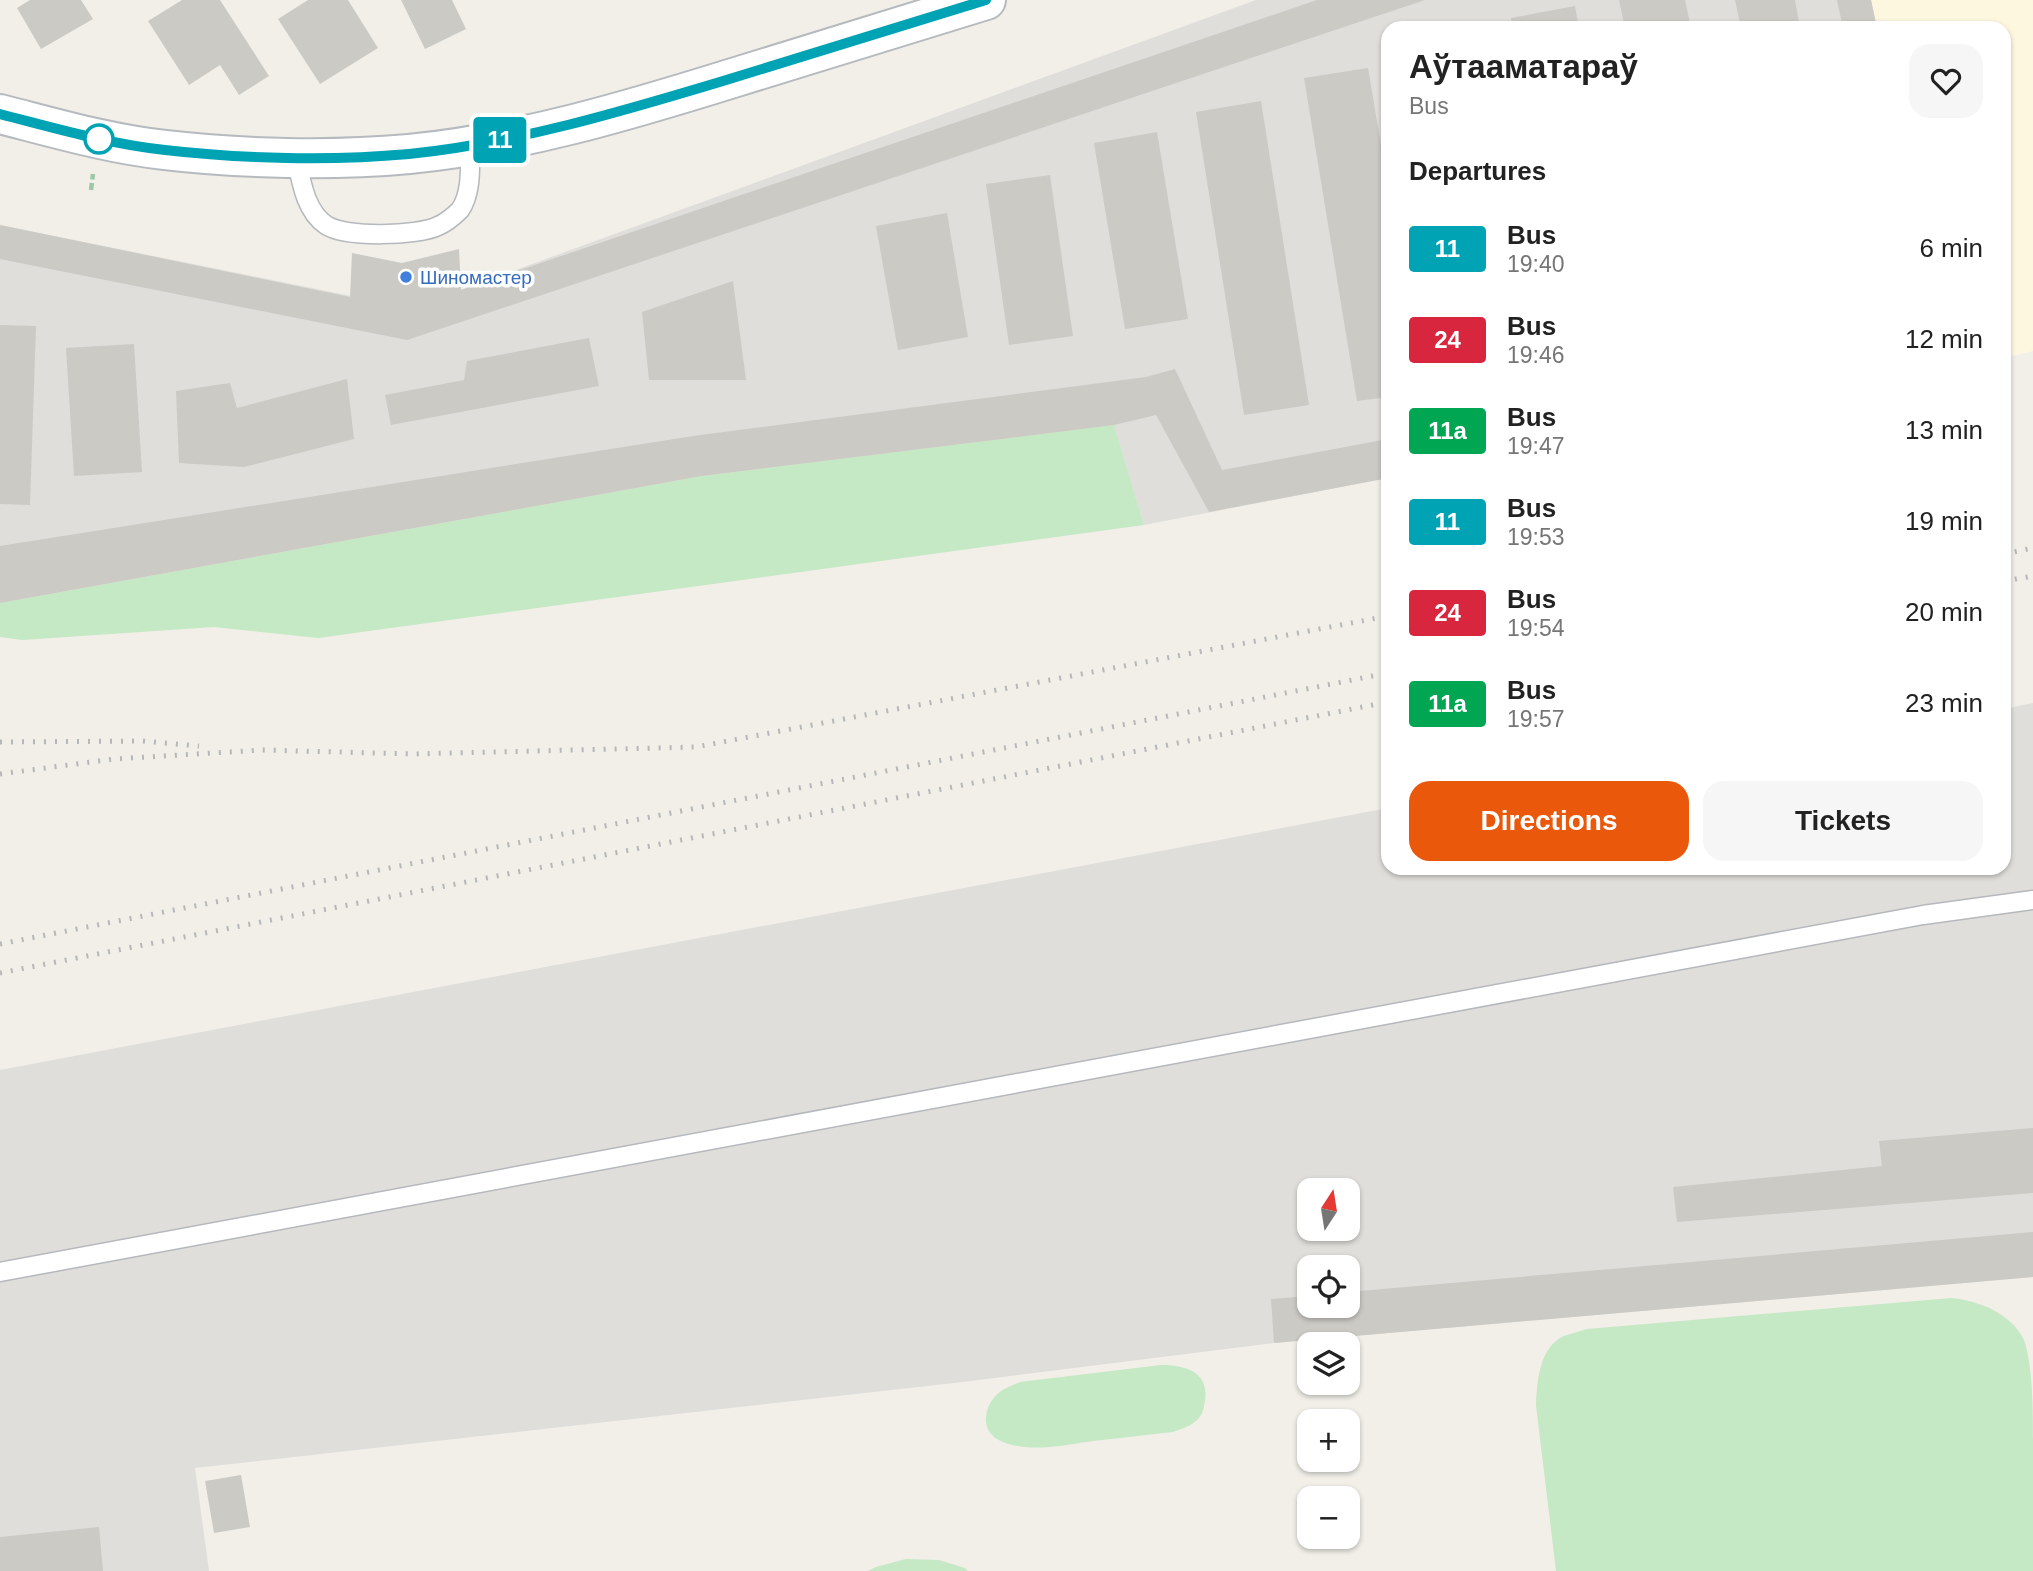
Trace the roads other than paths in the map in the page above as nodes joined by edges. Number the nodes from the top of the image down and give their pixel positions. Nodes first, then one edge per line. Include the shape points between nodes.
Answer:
1 (986, 0) edge
2 (0, 114) edge
3 (470, 146) junction
4 (296, 157) junction
5 (2033, 900) edge
6 (0, 1272) edge

1 - 3 main road via 635,108
2 - 4 main road via 97,139 165,150
3 - 4 main road via 408,154
3 - 4 lane via 470,170 459,211 438,227 398,234 349,233 326,226 311,209
5 - 6 lane via 1909,918

